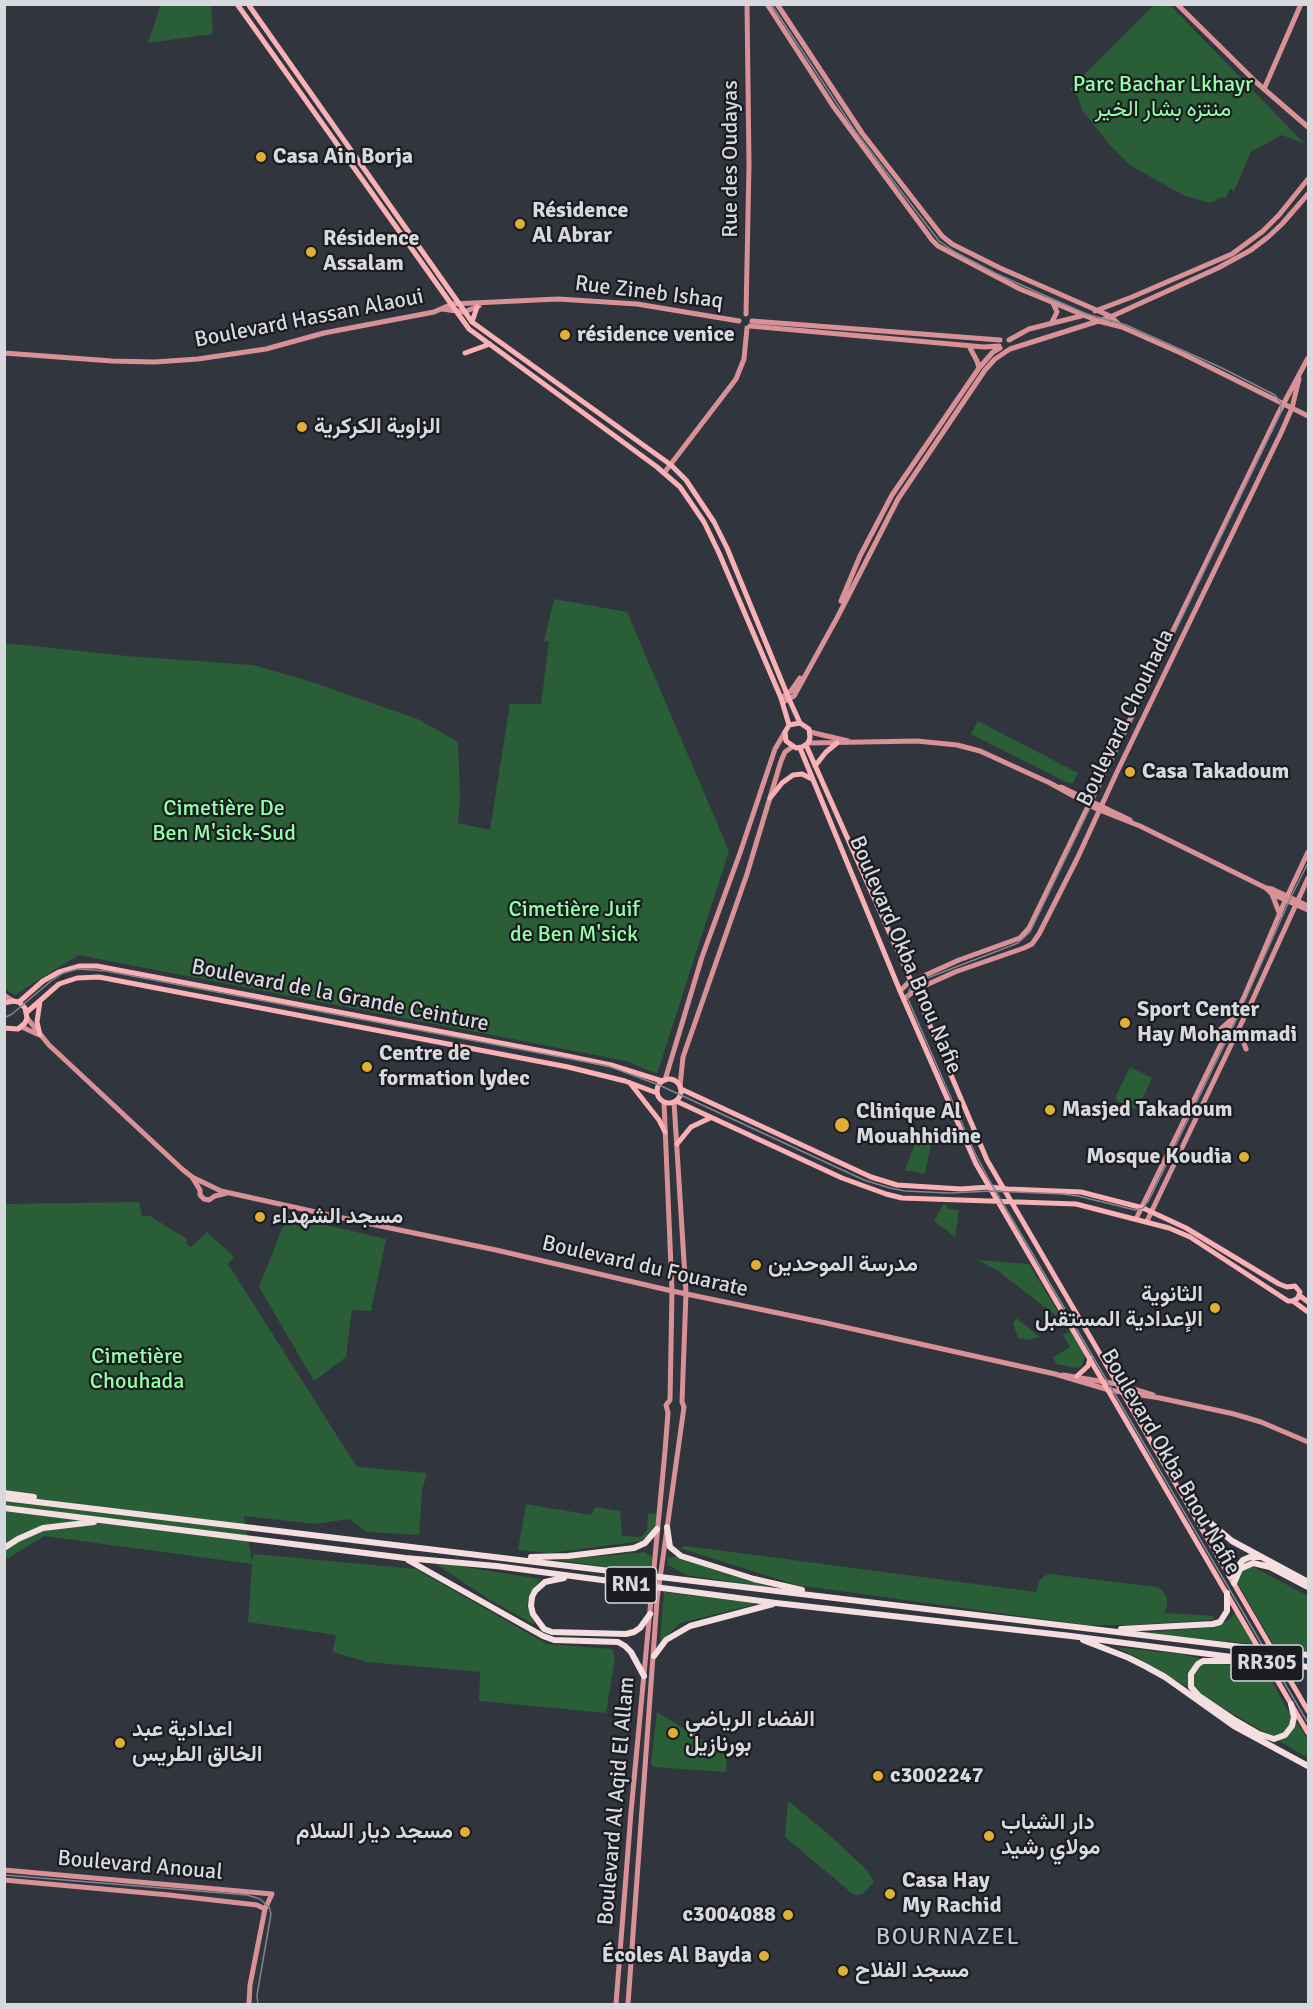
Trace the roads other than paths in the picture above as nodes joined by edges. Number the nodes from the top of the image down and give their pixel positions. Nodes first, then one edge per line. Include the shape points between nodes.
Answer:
1 (237, 4) edge
2 (248, 4) edge
3 (747, 4) edge
4 (767, 4) edge
5 (777, 4) edge
6 (1177, 4) edge
7 (1301, 4) edge
8 (1264, 89) junction
9 (1308, 129) edge
10 (1308, 179) edge
11 (1308, 194) edge
12 (1263, 231) junction
13 (1268, 237) junction
14 (459, 303) junction
15 (1053, 303) junction
16 (452, 304) junction
17 (484, 304) junction
18 (477, 308) junction
19 (441, 309) junction
20 (1095, 311) junction
21 (456, 312) junction
22 (464, 312) junction
23 (746, 314) junction
24 (1083, 315) junction
25 (1110, 316) junction
26 (739, 321) junction
27 (1098, 321) junction
28 (472, 322) junction
29 (1052, 322) junction
30 (750, 325) junction
31 (1122, 327) junction
32 (489, 344) junction
33 (969, 346) junction
34 (1003, 347) junction
35 (4, 353) edge
36 (465, 353) dead end
37 (1308, 358) edge
38 (979, 368) junction
39 (1300, 376) junction
40 (1283, 404) junction
41 (1292, 408) junction
42 (1308, 416) edge
43 (921, 458) junction
44 (671, 465) junction
45 (664, 473) junction
46 (785, 699) junction
47 (801, 723) junction
48 (789, 725) junction
49 (785, 732) junction
50 (810, 732) junction
51 (850, 741) junction
52 (837, 743) junction
53 (805, 745) junction
54 (792, 747) junction
55 (816, 766) junction
56 (815, 783) junction
57 (770, 798) junction
58 (1091, 803) junction
59 (1101, 808) junction
60 (1308, 852) edge
61 (1308, 878) edge
62 (1266, 888) junction
63 (1272, 894) junction
64 (1286, 898) junction
65 (1296, 903) junction
66 (1308, 908) edge
67 (1280, 915) junction
68 (910, 982) junction
69 (915, 990) junction
70 (900, 991) junction
71 (4, 996) edge
72 (42, 998) junction
73 (904, 999) junction
74 (16, 1002) junction
75 (4, 1003) edge
76 (27, 1015) junction
77 (1234, 1017) junction
78 (22, 1027) junction
79 (4, 1028) edge
80 (1239, 1029) junction
81 (1215, 1034) dead end
82 (40, 1035) junction
83 (1246, 1049) dead end
84 (664, 1081) junction
85 (629, 1082) junction
86 (680, 1088) junction
87 (657, 1093) junction
88 (664, 1102) junction
89 (675, 1102) junction
90 (710, 1118) junction
91 (664, 1132) junction
92 (677, 1143) junction
93 (192, 1177) junction
94 (208, 1184) junction
95 (989, 1187) junction
96 (215, 1188) junction
97 (1004, 1189) junction
98 (200, 1190) junction
99 (229, 1193) junction
100 (215, 1196) junction
101 (997, 1202) junction
102 (1012, 1203) junction
103 (1026, 1203) junction
104 (1141, 1208) junction
105 (1152, 1212) junction
106 (1019, 1215) junction
107 (1136, 1219) junction
108 (1147, 1221) junction
109 (1287, 1287) junction
110 (672, 1291) junction
111 (686, 1293) junction
112 (1299, 1295) junction
113 (1284, 1297) junction
114 (1293, 1301) junction
115 (1308, 1302) edge
116 (1308, 1311) edge
117 (1090, 1358) junction
118 (1055, 1374) junction
119 (1077, 1376) junction
120 (1104, 1381) junction
121 (1117, 1384) junction
122 (1109, 1390) junction
123 (1122, 1392) junction
124 (1138, 1395) junction
125 (1160, 1398) junction
126 (670, 1400) junction
127 (682, 1402) junction
128 (1130, 1405) junction
129 (675, 1415) junction
130 (1308, 1442) edge
131 (4, 1492) edge
132 (4, 1498) edge
133 (57, 1503) junction
134 (1189, 1505) junction
135 (4, 1508) edge
136 (111, 1521) junction
137 (667, 1527) junction
138 (657, 1529) junction
139 (4, 1547) edge
140 (499, 1557) junction
141 (1261, 1557) junction
142 (405, 1558) junction
143 (658, 1566) junction
144 (1230, 1576) junction
145 (570, 1577) junction
146 (1308, 1582) edge
147 (1234, 1583) junction
148 (1308, 1587) edge
149 (1225, 1590) junction
150 (832, 1597) junction
151 (654, 1600) junction
152 (776, 1603) junction
153 (650, 1614) junction
154 (1074, 1627) junction
155 (1071, 1636) junction
156 (1308, 1655) edge
157 (654, 1656) junction
158 (1257, 1660) junction
159 (1308, 1667) edge
160 (644, 1676) junction
161 (1291, 1704) junction
162 (1308, 1711) edge
163 (1308, 1733) edge
164 (1308, 1764) edge
165 (4, 1870) edge
166 (4, 1880) edge
167 (265, 1909) junction
168 (249, 2004) edge
169 (616, 2004) edge
170 (628, 2004) edge

1 - 16 main road
2 - 14 main road
3 - 23 street, Rue des Oudayas
4 - 15 street via 833,106 932,240 964,261
5 - 20 street via 862,134 942,236 1000,268
6 - 8 street
7 - 8 street
8 - 9 street
10 - 12 street
11 - 13 street
12 - 13 street
12 - 20 street via 1218,261
13 - 25 street via 1218,268
14 - 16 street, Boulevard Hassan Alaoui
14 - 17 street, Rue Zineb Ishaq
14 - 22 main road
15 - 24 street
15 - 29 street via 1057,312
16 - 19 street, Boulevard Hassan Alaoui
16 - 21 main road
17 - 18 street, Rue Zineb Ishaq
17 - 26 street, Rue Zineb Ishaq via 558,299 622,302
18 - 22 street, Rue Zineb Ishaq
18 - 28 main road
19 - 21 street, Boulevard Hassan Alaoui
19 - 35 street, Boulevard Hassan Alaoui via 258,351 198,359 112,361
20 - 24 street
20 - 25 street
21 - 22 street, Rue Zineb Ishaq
21 - 32 main road via 469,329
22 - 28 main road
23 - 26 street
23 - 30 street via 750,316
24 - 27 street
24 - 29 street
25 - 27 street
25 - 31 street
26 - 30 street via 742,327
27 - 31 street
27 - 34 street
28 - 44 main road
29 - 34 street via 1029,329
30 - 33 street, Rue Zineb Ishaq
30 - 34 street, Rue Zineb Ishaq
30 - 44 street via 736,379
31 - 40 street
32 - 36 main road
32 - 45 main road
33 - 34 street, Rue Zineb Ishaq
33 - 38 street
34 - 38 street
34 - 43 street
37 - 39 street, Boulevard Chouhada
38 - 43 street
39 - 40 street, Boulevard Chouhada
39 - 41 street, Boulevard Chouhada
40 - 41 street
40 - 58 street, Boulevard Chouhada
41 - 42 street
41 - 59 street, Boulevard Chouhada
43 - 46 street via 794,696
44 - 45 street
44 - 46 main road via 714,522 745,590
45 - 46 main road via 689,500 712,537
46 - 47 main road
46 - 48 main road
47 - 48 main road
47 - 50 main road
48 - 49 main road
49 - 54 main road
49 - 84 street via 772,757 702,957
50 - 51 street
50 - 53 main road
51 - 52 street
51 - 58 street via 917,741 971,748
52 - 53 street
52 - 55 main road
53 - 54 main road
53 - 55 main road, Boulevard Okba Bnou Nafie
53 - 56 main road, Boulevard Okba Bnou Nafie
54 - 57 street via 781,761
55 - 68 main road, Boulevard Okba Bnou Nafie
56 - 57 main road via 805,775 792,775
56 - 70 main road, Boulevard Okba Bnou Nafie
57 - 86 street via 683,1057
58 - 59 street
58 - 68 street, Boulevard Chouhada via 1020,938
59 - 62 street
59 - 69 street, Boulevard Chouhada via 1032,944
60 - 64 street
61 - 65 street
62 - 63 street
62 - 64 street
63 - 64 street
63 - 67 street
64 - 65 street
64 - 67 street
65 - 66 street
65 - 80 street
67 - 77 street
68 - 69 main road, Boulevard Okba Bnou Nafie
68 - 70 street, Boulevard Chouhada
69 - 73 street, Boulevard Chouhada
69 - 97 main road, Boulevard Okba Bnou Nafie via 973,1130
70 - 73 main road, Boulevard Okba Bnou Nafie
71 - 74 street
72 - 76 main road, Boulevard de la Grande Ceinture
72 - 82 main road via 37,1012
72 - 85 main road, Boulevard de la Grande Ceinture via 68,980 99,977
73 - 95 main road, Boulevard Okba Bnou Nafie
74 - 75 main road
74 - 76 main road
74 - 84 main road, Boulevard de la Grande Ceinture via 59,972 97,966 558,1054
76 - 78 main road, Boulevard de la Grande Ceinture
76 - 82 street, Boulevard du Fouarate
77 - 81 street
77 - 104 street
78 - 79 main road
78 - 82 street, Boulevard du Fouarate
80 - 83 street
80 - 105 street
82 - 93 street, Boulevard du Fouarate
84 - 86 main road via 672,1080
84 - 87 main road
85 - 87 main road, Boulevard de la Grande Ceinture
85 - 91 main road
86 - 89 main road
86 - 95 main road via 871,1177 920,1187
87 - 88 main road
88 - 89 main road
88 - 91 street
89 - 90 main road
89 - 92 street
90 - 92 main road via 695,1124
90 - 101 main road via 886,1194
91 - 110 street
92 - 111 street
93 - 94 street, Boulevard du Fouarate
93 - 98 street, Boulevard du Fouarate
94 - 96 street, Boulevard du Fouarate
94 - 98 street
95 - 97 main road
95 - 101 main road, Boulevard Okba Bnou Nafie
96 - 99 street, Boulevard du Fouarate
96 - 100 street
97 - 102 main road, Boulevard Okba Bnou Nafie
97 - 104 main road via 1081,1192
98 - 100 street via 204,1199
99 - 100 street, Boulevard du Fouarate
99 - 110 street, Boulevard du Fouarate
101 - 102 main road
101 - 117 main road, Boulevard Okba Bnou Nafie
102 - 103 main road
102 - 106 main road, Boulevard Okba Bnou Nafie
103 - 106 main road
103 - 107 main road via 1076,1204
104 - 105 main road
104 - 107 street
105 - 108 street
105 - 109 main road
106 - 121 main road, Boulevard Okba Bnou Nafie
107 - 108 main road
108 - 113 main road via 1190,1237
109 - 112 main road via 1297,1287
109 - 113 main road
110 - 111 street, Boulevard du Fouarate
110 - 126 street
111 - 118 street, Boulevard du Fouarate
111 - 127 street
112 - 114 main road
112 - 115 main road
113 - 114 main road
114 - 116 main road
117 - 119 main road via 1088,1366
117 - 120 main road, Boulevard Okba Bnou Nafie
118 - 119 street, Boulevard du Fouarate
118 - 122 street, Boulevard du Fouarate
119 - 120 street, Boulevard du Fouarate
120 - 121 street, Boulevard du Fouarate
120 - 122 main road, Boulevard Okba Bnou Nafie
121 - 123 main road, Boulevard Okba Bnou Nafie
121 - 125 street, Boulevard du Fouarate
122 - 123 street, Boulevard du Fouarate
122 - 149 main road, Boulevard Okba Bnou Nafie
123 - 124 street, Boulevard du Fouarate
123 - 128 main road, Boulevard Okba Bnou Nafie
124 - 125 street, Boulevard du Fouarate
124 - 128 main road
125 - 130 street, Boulevard du Fouarate via 1261,1422
126 - 127 street
126 - 129 street via 666,1405
127 - 129 street via 684,1407
128 - 134 main road, Boulevard Okba Bnou Nafie
129 - 137 street via 673,1492
129 - 138 street
131 - 133 highway
132 - 133 highway, RN1
133 - 140 highway, RN1
134 - 141 highway via 1221,1533
134 - 144 main road, Boulevard Okba Bnou Nafie
135 - 136 highway, RN1
136 - 139 highway via 43,1528
136 - 142 highway, RN1
137 - 143 street
137 - 150 highway via 670,1547 681,1556 754,1579
138 - 140 highway via 645,1543 634,1548 568,1556
138 - 143 street
140 - 150 highway, RN1
141 - 144 highway via 1243,1560
141 - 146 highway
142 - 145 highway, RN1
142 - 160 highway via 543,1636 554,1640 618,1642 632,1652
143 - 151 street
144 - 147 main road, Boulevard Okba Bnou Nafie
144 - 149 main road
145 - 152 highway, RN1
145 - 153 highway via 545,1582 535,1591 531,1606 544,1629 626,1634 640,1628
147 - 148 highway via 1240,1569 1253,1563 1270,1567
147 - 162 main road, Boulevard Okba Bnou Nafie / RR305
149 - 154 highway via 1227,1611 1223,1619 1213,1624 1125,1629
149 - 161 main road, Boulevard Okba Bnou Nafie / RR305
150 - 154 highway, RN1
151 - 153 street, Boulevard Al Aqid El Allam
151 - 157 street, Boulevard Al Aqid El Allam
152 - 155 highway, RN1
152 - 157 highway via 690,1626 666,1640
153 - 160 street, Boulevard Al Aqid El Allam
154 - 156 highway, RN1
155 - 158 highway, RN1
155 - 164 highway via 1145,1666 1226,1721
157 - 170 street, Boulevard Al Aqid El Allam
158 - 159 highway, RN1
158 - 161 highway via 1203,1661 1191,1674 1191,1687 1233,1719 1274,1738 1285,1735 1292,1726
160 - 169 street, Boulevard Al Aqid El Allam
161 - 163 main road, Boulevard Okba Bnou Nafie / RR305
165 - 167 street, Boulevard Anoual via 272,1894
166 - 167 street, Boulevard Anoual via 170,1895
167 - 168 street

